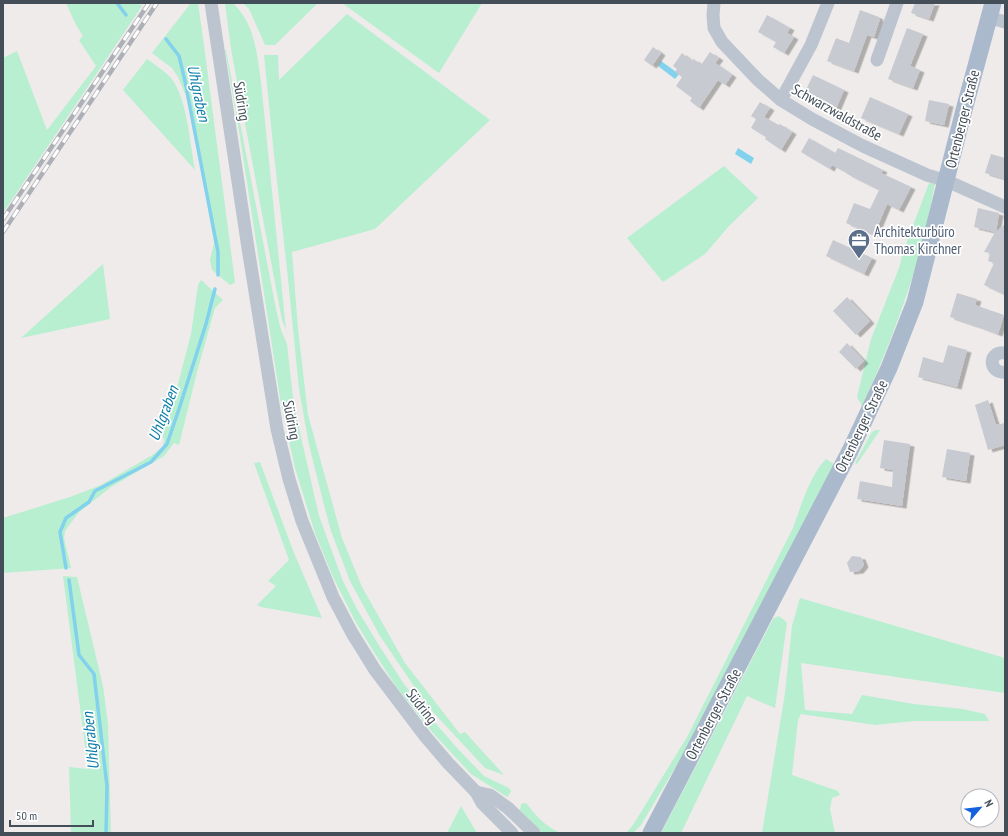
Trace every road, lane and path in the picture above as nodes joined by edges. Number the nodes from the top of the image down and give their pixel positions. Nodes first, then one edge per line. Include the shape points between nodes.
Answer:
1 (211, 3) edge
2 (714, 3) edge
3 (828, 3) edge
4 (897, 3) edge
5 (991, 10) edge
6 (1005, 22) edge
7 (877, 60) dead end
8 (781, 100) junction
9 (947, 181) junction
10 (1005, 207) edge
11 (1005, 349) edge
12 (1005, 372) edge
13 (476, 792) junction
14 (654, 827) edge
15 (512, 833) edge
16 (534, 833) edge
17 (643, 833) edge

1 - 13 street, Südring via 277,430 302,521 333,597 375,670 425,736
2 - 8 street, Schwarzwaldstraße via 714,28 722,42
3 - 8 street via 811,45
4 - 7 street
5 - 6 street
5 - 9 main road, Ortenberger Straße
8 - 9 street, Schwarzwaldstraße via 863,146 927,175
9 - 10 street, Schwarzwaldstraße
9 - 14 main road, Ortenberger Straße via 915,302 889,368 850,451
11 - 12 street via 994,356 992,361 996,371
13 - 15 street, Südring via 482,803
13 - 16 street, Südring via 490,795
14 - 17 main road, Ortenberger Straße

